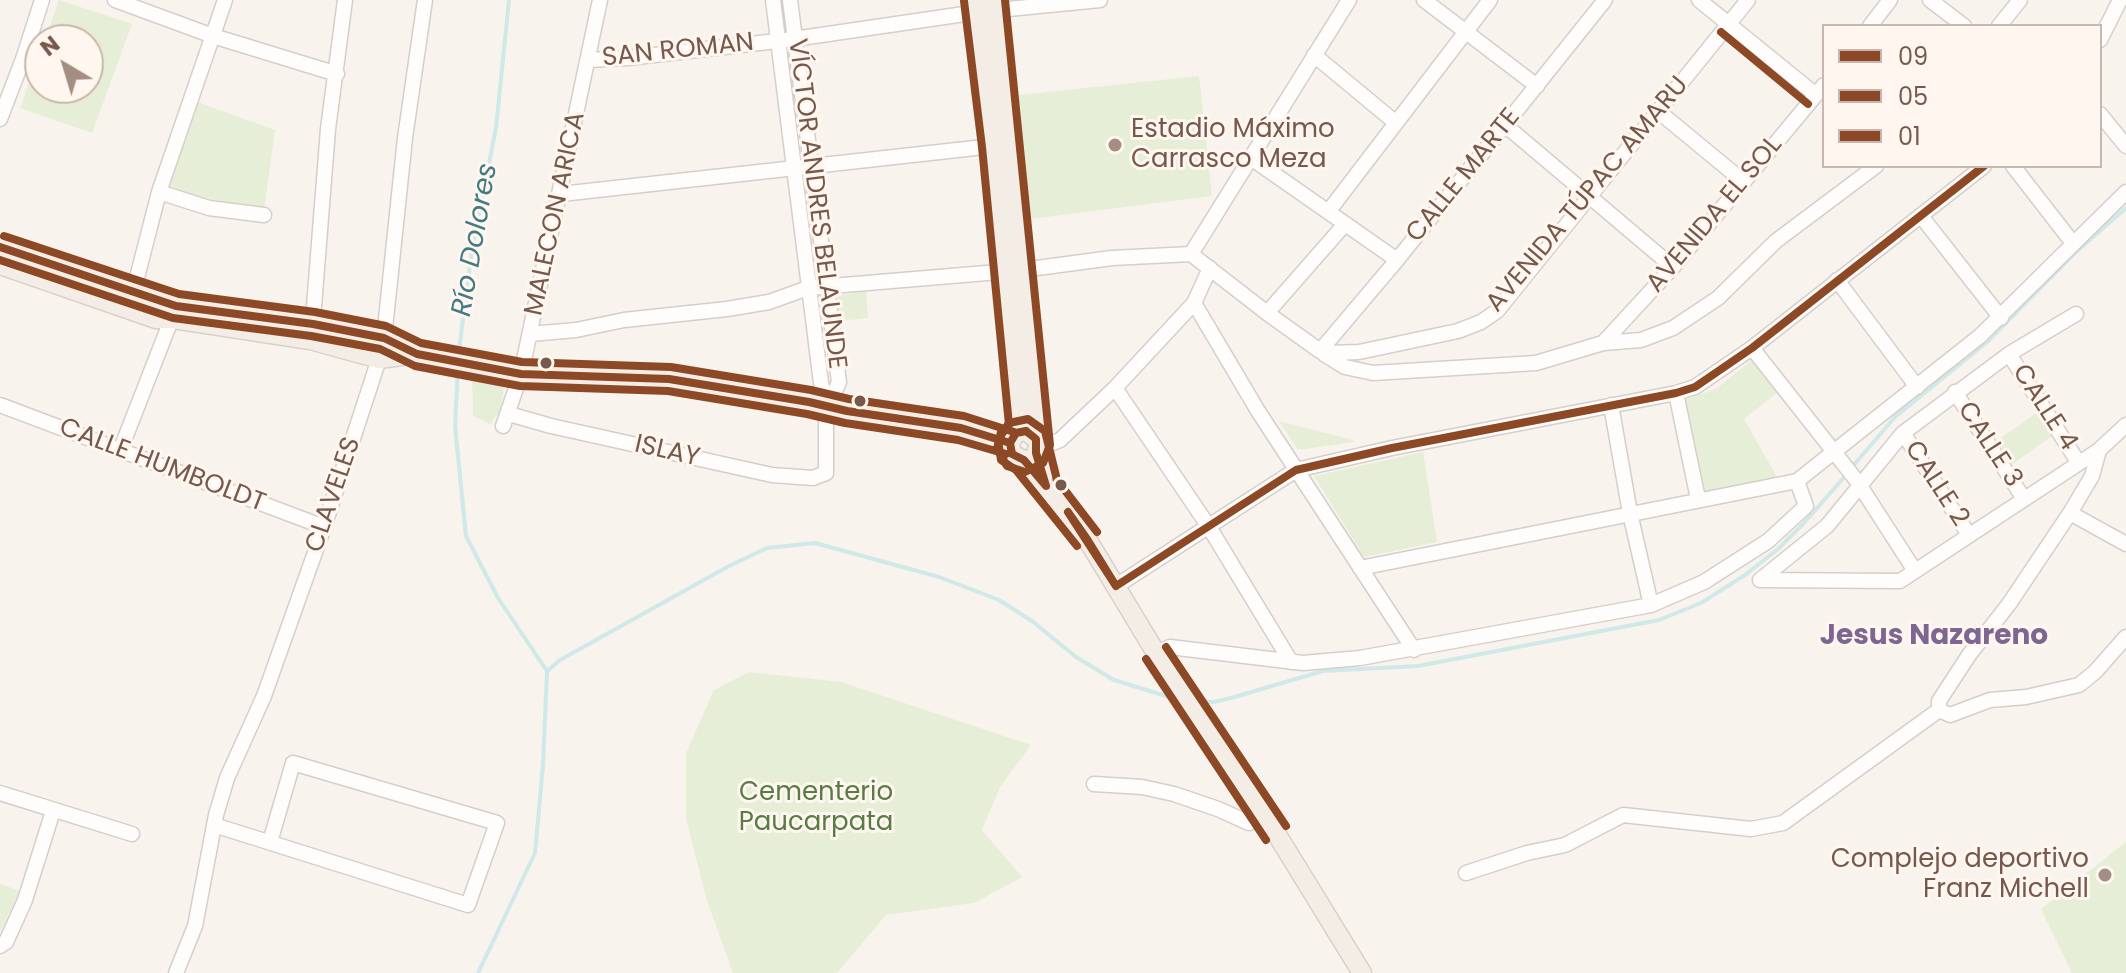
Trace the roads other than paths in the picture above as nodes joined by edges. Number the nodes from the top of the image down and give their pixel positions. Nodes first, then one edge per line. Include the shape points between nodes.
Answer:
1 (42, 0) edge
2 (115, 0) edge
3 (225, 0) edge
4 (345, 0) edge
5 (425, 0) edge
6 (600, 0) edge
7 (773, 0) edge
8 (790, 0) edge
9 (1100, 0) edge
10 (1349, 0) edge
11 (1424, 0) edge
12 (1490, 0) edge
13 (1605, 0) edge
14 (1699, 0) edge
15 (1748, 0) edge
16 (1890, 0) edge
17 (1930, 0) edge
18 (2020, 0) edge
19 (2120, 0) edge
20 (985, 6) edge
21 (1729, 23) junction
22 (1872, 24) edge
23 (1961, 24) edge
24 (2001, 24) edge
25 (1465, 33) junction
26 (213, 36) junction
27 (2102, 36) edge
28 (794, 39) junction
29 (778, 40) junction
30 (1314, 55) junction
31 (589, 60) junction
32 (337, 74) junction
33 (1537, 86) junction
34 (1820, 90) edge
35 (1658, 111) junction
36 (2102, 116) edge
37 (0, 119) edge
38 (1396, 123) junction
39 (1505, 125) junction
40 (1002, 145) junction
41 (2126, 146) edge
42 (1251, 158) junction
43 (812, 166) junction
44 (796, 168) junction
45 (1873, 168) edge
46 (1981, 168) edge
47 (2015, 168) edge
48 (1744, 182) junction
49 (159, 192) junction
50 (2126, 192) edge
51 (561, 194) junction
52 (1589, 196) junction
53 (1328, 212) junction
54 (264, 215) dead end
55 (1921, 216) junction
56 (1345, 224) junction
57 (2072, 242) junction
58 (0, 247) edge
59 (1191, 254) junction
60 (1397, 260) junction
61 (0, 265) edge
62 (1673, 267) junction
63 (1210, 268) junction
64 (1014, 270) junction
65 (1837, 280) junction
66 (826, 286) junction
67 (808, 288) junction
68 (131, 301) junction
69 (1194, 303) junction
70 (174, 312) junction
71 (1267, 313) junction
72 (2076, 314) dead end
73 (2001, 318) junction
74 (311, 332) junction
75 (530, 334) junction
76 (384, 338) junction
77 (1603, 343) junction
78 (1752, 348) junction
79 (1320, 351) junction
80 (417, 354) junction
81 (2009, 354) junction
82 (379, 359) junction
83 (521, 374) junction
84 (1917, 387) junction
85 (1115, 388) junction
86 (1955, 392) junction
87 (1676, 393) junction
88 (0, 405) edge
89 (1611, 405) junction
90 (828, 406) junction
91 (506, 420) joint
92 (2126, 425) edge
93 (1903, 433) junction
94 (2121, 440) edge
95 (1028, 446) junction
96 (2099, 450) junction
97 (120, 451) junction
98 (1838, 456) junction
99 (2078, 462) junction
100 (1296, 470) junction
101 (826, 473) joint
102 (1797, 481) junction
103 (1858, 484) junction
104 (1698, 499) junction
105 (2024, 499) junction
106 (1630, 513) junction
107 (2070, 513) junction
108 (324, 527) junction
109 (1209, 527) junction
110 (1969, 535) junction
111 (2126, 544) edge
112 (1360, 568) junction
113 (1915, 571) junction
114 (1116, 586) junction
115 (1651, 605) junction
116 (2126, 637) edge
117 (1414, 650) junction
118 (1156, 653) junction
119 (1291, 662) junction
120 (1939, 710) junction
121 (1094, 784) dead end
122 (0, 793) edge
123 (53, 811) junction
124 (1263, 814) junction
125 (214, 825) junction
126 (132, 834) dead end
127 (270, 842) junction
128 (1466, 873) dead end
129 (0, 946) edge
130 (176, 973) edge
131 (1362, 973) edge

1 - 37 street
2 - 26 street
3 - 26 street
4 - 32 street
5 - 76 street, CLAVELES
6 - 31 street, MALECON ARICA
7 - 29 street, VÍCTOR ANDRES BELAUNDE
8 - 28 street, VÍCTOR ANDRES BELAUNDE
9 - 20 street, SAN ROMAN
10 - 30 street
11 - 25 street
12 - 25 street
13 - 33 street, CALLE MARTE
14 - 21 street
15 - 21 street, AVENIDA TÚPAC AMARU
16 - 22 street
17 - 23 street
18 - 24 street
19 - 27 street
20 - 28 street, SAN ROMAN
20 - 40 main road
21 - 34 street
21 - 35 street, AVENIDA TÚPAC AMARU
25 - 33 street
25 - 38 street
26 - 32 street
26 - 49 street
28 - 29 street, SAN ROMAN
28 - 43 street, VÍCTOR ANDRES BELAUNDE
29 - 31 street, SAN ROMAN
29 - 44 street, VÍCTOR ANDRES BELAUNDE
30 - 38 street
30 - 42 street
31 - 51 street, MALECON ARICA
32 - 74 street
33 - 39 street, CALLE MARTE
34 - 48 street, AVENIDA EL SOL
35 - 48 street
35 - 52 street, AVENIDA TÚPAC AMARU
36 - 41 street
38 - 53 street
39 - 52 street
39 - 60 street, CALLE MARTE
40 - 43 street
40 - 64 main road
42 - 53 street
42 - 59 street
43 - 44 street
43 - 66 street, VÍCTOR ANDRES BELAUNDE
44 - 51 street
44 - 67 street, VÍCTOR ANDRES BELAUNDE
45 - 77 street via 1776,241 1718,298 1673,328 1641,340
46 - 55 street
47 - 57 street
48 - 62 street, AVENIDA EL SOL
49 - 54 street via 209,208
49 - 68 street
50 - 57 street
51 - 75 street, MALECON ARICA
52 - 62 street
52 - 79 street, AVENIDA TÚPAC AMARU via 1497,311 1481,322 1359,352
53 - 56 street
55 - 65 street
55 - 73 street
56 - 60 street
56 - 71 street
57 - 73 street
58 - 68 main road
59 - 63 street
59 - 64 street
60 - 79 street, CALLE MARTE
61 - 68 main road
62 - 77 street, AVENIDA EL SOL
63 - 69 street
63 - 71 street
64 - 66 street
64 - 95 main road
65 - 78 street
65 - 84 street
66 - 67 street
66 - 90 street, VÍCTOR ANDRES BELAUNDE via 839,382
67 - 75 street via 727,309
67 - 90 street, VÍCTOR ANDRES BELAUNDE
68 - 70 main road
69 - 85 street
69 - 100 street
70 - 74 main road
70 - 97 street
71 - 79 street
72 - 81 street
73 - 84 street
74 - 76 main road
74 - 82 main road
75 - 83 street, MALECON ARICA
76 - 80 main road
76 - 82 street, CLAVELES
77 - 79 street via 1536,363 1373,373 1345,367
78 - 87 street via 1703,383
78 - 98 street
80 - 82 main road
80 - 83 main road
81 - 86 street
81 - 99 street, CALLE 4
82 - 108 street, CLAVELES
83 - 90 main road via 669,379
83 - 91 street, MALECON ARICA
84 - 98 street
85 - 95 street via 1060,440
85 - 109 street
86 - 93 street
86 - 105 street, CALLE 3
87 - 89 street
87 - 104 street
88 - 97 street, CALLE HUMBOLDT
89 - 100 street
89 - 106 street
90 - 95 main road via 961,428
90 - 101 street, VÍCTOR ANDRES BELAUNDE
91 - 101 street, ISLAY via 772,475 813,478
92 - 94 street
93 - 103 street
93 - 110 street, CALLE 2
94 - 96 street
95 - 114 main road via 1046,486
96 - 99 street
96 - 107 street via 2092,476
97 - 108 street, CALLE HUMBOLDT
98 - 102 street
98 - 103 street
99 - 105 street
100 - 109 street
100 - 112 street
102 - 104 street
102 - 115 street via 1806,506 1768,541 1704,582
103 - 113 street
103 - 113 street via 1827,526 1760,580 1896,582
104 - 106 street
105 - 110 street
106 - 112 street
106 - 115 street
107 - 111 street
107 - 120 street via 1969,655 1939,701
108 - 125 street, CLAVELES via 264,696 227,778
109 - 114 street
109 - 119 street
110 - 113 street
112 - 117 street
114 - 118 main road
115 - 117 street
116 - 120 street via 2079,685 1990,700 1950,715
117 - 119 street
118 - 119 street via 1170,647
118 - 124 main road
120 - 128 street via 1783,823 1751,829 1623,815 1565,845
121 - 124 street via 1174,794 1249,823
122 - 123 street
123 - 126 street
123 - 129 street via 25,900
124 - 131 main road
125 - 127 street
125 - 130 street, CLAVELES via 195,926
127 - 127 street via 468,905 497,823 293,763

